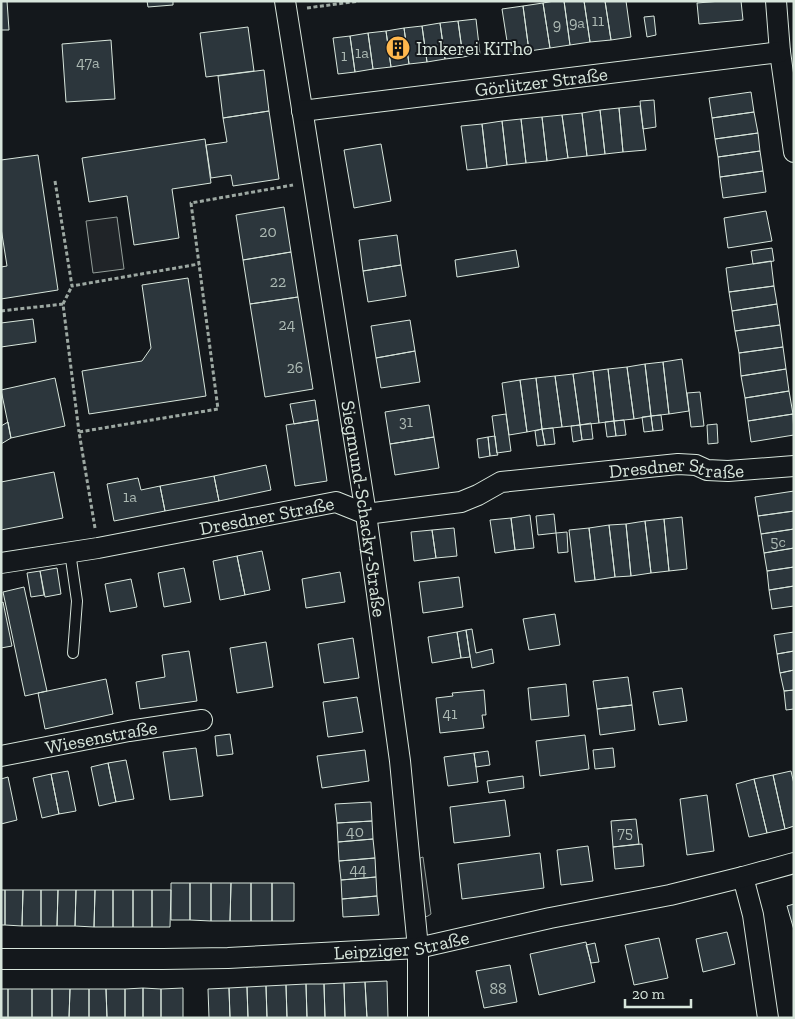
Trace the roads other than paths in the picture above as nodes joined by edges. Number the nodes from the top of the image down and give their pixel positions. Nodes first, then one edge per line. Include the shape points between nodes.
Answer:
1 (776, 1) edge
2 (286, 6) edge
3 (780, 52) junction
4 (302, 111) junction
5 (794, 152) edge
6 (794, 466) edge
7 (366, 514) junction
8 (70, 552) junction
9 (1, 563) edge
10 (73, 653) dead end
11 (202, 720) dead end
12 (1, 756) edge
13 (794, 863) edge
14 (743, 877) junction
15 (418, 948) junction
16 (1, 959) edge
17 (418, 1018) edge
18 (768, 1018) edge

1 - 3 street
2 - 4 street, Siegmund-Schacky-Straße
3 - 4 street, Görlitzer Straße
3 - 5 street
4 - 7 street, Siegmund-Schacky-Straße
6 - 7 street, Dresdner Straße via 728,472 678,464 501,482 461,502
7 - 8 street, Dresdner Straße via 336,502
7 - 15 street, Siegmund-Schacky-Straße via 400,761
8 - 9 street, Dresdner Straße
8 - 10 lane via 77,601
11 - 12 street, Wiesenstraße
13 - 14 street, Leipziger Straße
14 - 15 street, Leipziger Straße
14 - 18 street via 753,914
15 - 16 street, Leipziger Straße via 219,958
15 - 17 street, Siegmund-Schacky-Straße

